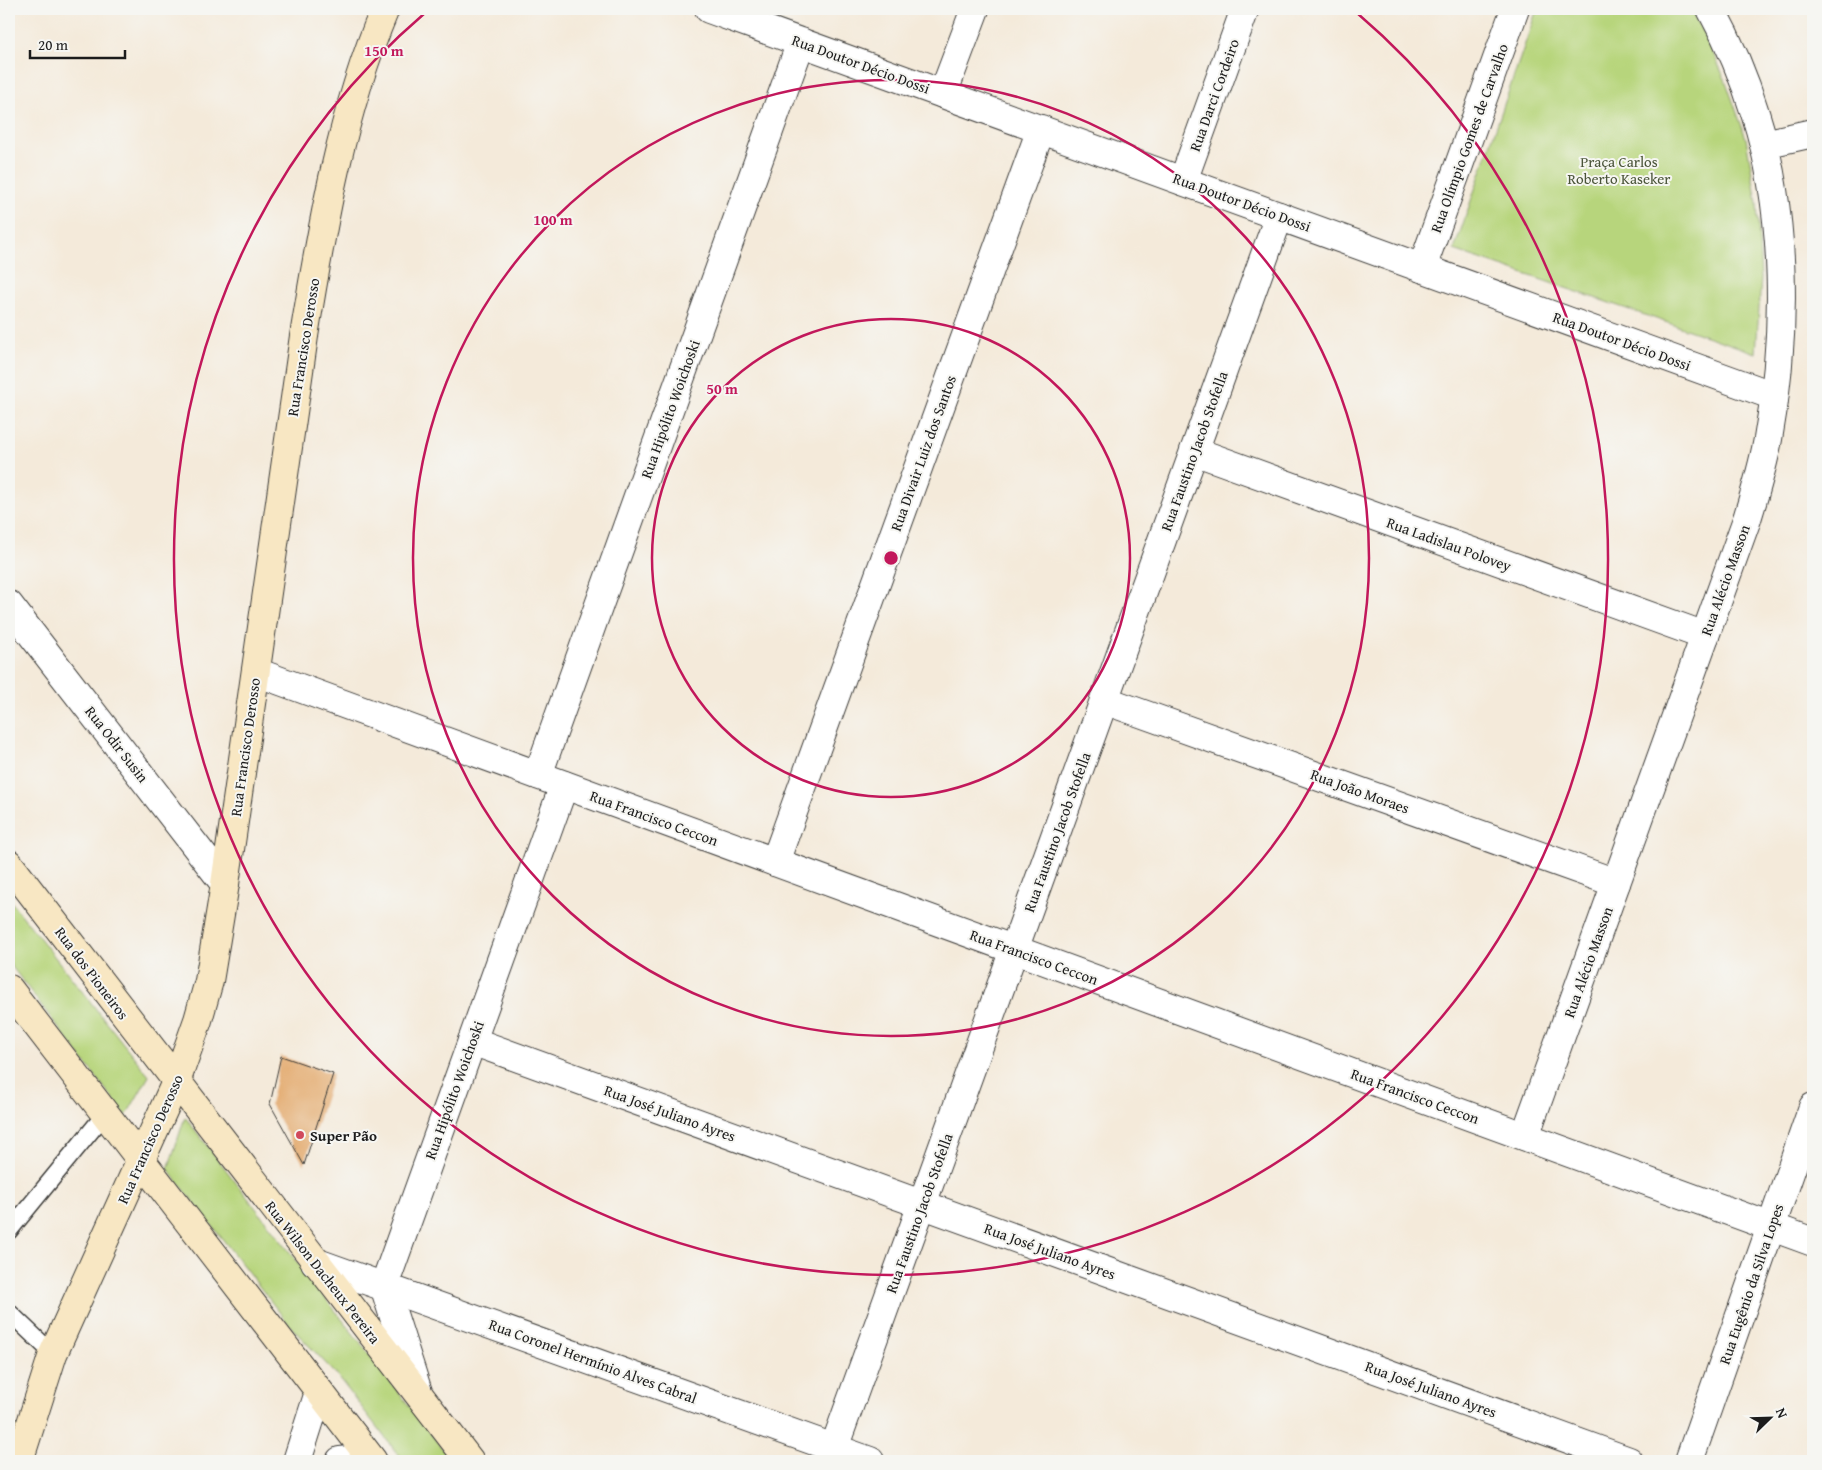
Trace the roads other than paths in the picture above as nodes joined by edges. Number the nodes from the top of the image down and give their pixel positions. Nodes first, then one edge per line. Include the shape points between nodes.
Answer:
1 (385, 9) edge
2 (709, 9) edge
3 (975, 9) edge
4 (1245, 9) edge
5 (1515, 9) edge
6 (1711, 9) edge
7 (801, 42) junction
8 (943, 94) junction
9 (1041, 129) junction
10 (1813, 132) edge
11 (1764, 144) junction
12 (1183, 181) junction
13 (1279, 216) junction
14 (1422, 268) junction
15 (1774, 396) junction
16 (1194, 451) junction
17 (9, 605) edge
18 (1704, 636) junction
19 (256, 672) junction
20 (1104, 700) junction
21 (538, 775) junction
22 (564, 785) junction
23 (775, 862) junction
24 (9, 864) edge
25 (1616, 883) junction
26 (225, 884) junction
27 (1015, 950) junction
28 (9, 989) edge
29 (472, 1041) junction
30 (176, 1082) junction
31 (1813, 1107) edge
32 (105, 1114) junction
33 (1525, 1136) junction
34 (141, 1161) junction
35 (922, 1205) junction
36 (1771, 1227) junction
37 (9, 1231) edge
38 (1813, 1242) edge
39 (315, 1262) junction
40 (384, 1286) junction
41 (9, 1312) edge
42 (53, 1354) junction
43 (318, 1392) junction
44 (419, 1396) junction
45 (834, 1448) junction
46 (372, 1460) edge
47 (19, 1461) edge
48 (297, 1461) edge
49 (340, 1461) edge
50 (470, 1461) edge
51 (870, 1461) edge
52 (1629, 1461) edge
53 (1689, 1461) edge

1 - 19 main road, Rua Francisco Derosso via 346,126 318,252
2 - 7 street, Rua Doutor Décio Dossi
3 - 8 street
4 - 12 street, Rua Darci Cordeiro
5 - 14 street, Rua Olímpio Gomes de Carvalho
6 - 11 street, Rua Alécio Masson via 1744,80
7 - 8 street, Rua Doutor Décio Dossi
7 - 21 street, Rua Hipólito Woichoski
8 - 9 street, Rua Doutor Décio Dossi
9 - 12 street, Rua Doutor Décio Dossi
9 - 23 street, Rua Divair Luiz dos Santos
10 - 11 street
11 - 15 street, Rua Alécio Masson via 1778,231 1779,340
12 - 13 street, Rua Doutor Décio Dossi
13 - 14 street, Rua Doutor Décio Dossi
13 - 16 street, Rua Faustino Jacob Stofella
14 - 15 street, Rua Doutor Décio Dossi
15 - 18 street, Rua Alécio Masson via 1759,479
16 - 18 street, Rua Ladislau Polovey
16 - 20 street, Rua Faustino Jacob Stofella
17 - 26 street, Rua Odir Susin
18 - 25 street, Rua Alécio Masson
19 - 21 street, Rua Francisco Ceccon
19 - 26 main road, Rua Francisco Derosso
20 - 25 street, Rua João Moraes
20 - 27 street, Rua Faustino Jacob Stofella
21 - 22 street, Rua Francisco Ceccon
22 - 23 street, Rua Francisco Ceccon
22 - 29 street, Rua Hipólito Woichoski
23 - 27 street, Rua Francisco Ceccon
24 - 30 main road, Rua dos Pioneiros
25 - 33 street, Rua Alécio Masson
26 - 30 main road, Rua Francisco Derosso via 208,981
27 - 33 street, Rua Francisco Ceccon
27 - 35 street, Rua Faustino Jacob Stofella
28 - 32 main road
29 - 35 street, Rua José Juliano Ayres
29 - 40 street, Rua Hipólito Woichoski
30 - 34 main road, Rua Francisco Derosso
30 - 39 main road, Rua Wilson Dacheux Pereira
31 - 36 street, Rua Eugênio da Silva Lopes
32 - 34 main road
32 - 37 lane
33 - 36 street, Rua Francisco Ceccon
34 - 42 main road, Rua Francisco Derosso
34 - 43 main road
35 - 45 street, Rua Faustino Jacob Stofella
35 - 52 street, Rua José Juliano Ayres
36 - 38 street, Rua Francisco Ceccon
36 - 53 street, Rua Eugênio da Silva Lopes
39 - 40 street, Rua Coronel Hermínio Alves Cabral
39 - 44 main road, Rua Wilson Dacheux Pereira
40 - 44 street
40 - 45 street, Rua Coronel Hermínio Alves Cabral
41 - 42 lane
42 - 47 main road, Rua Francisco Derosso
43 - 46 main road
43 - 48 street
44 - 50 main road, Rua Wilson Dacheux Pereira
45 - 51 street, Rua Coronel Hermínio Alves Cabral
46 - 49 street

